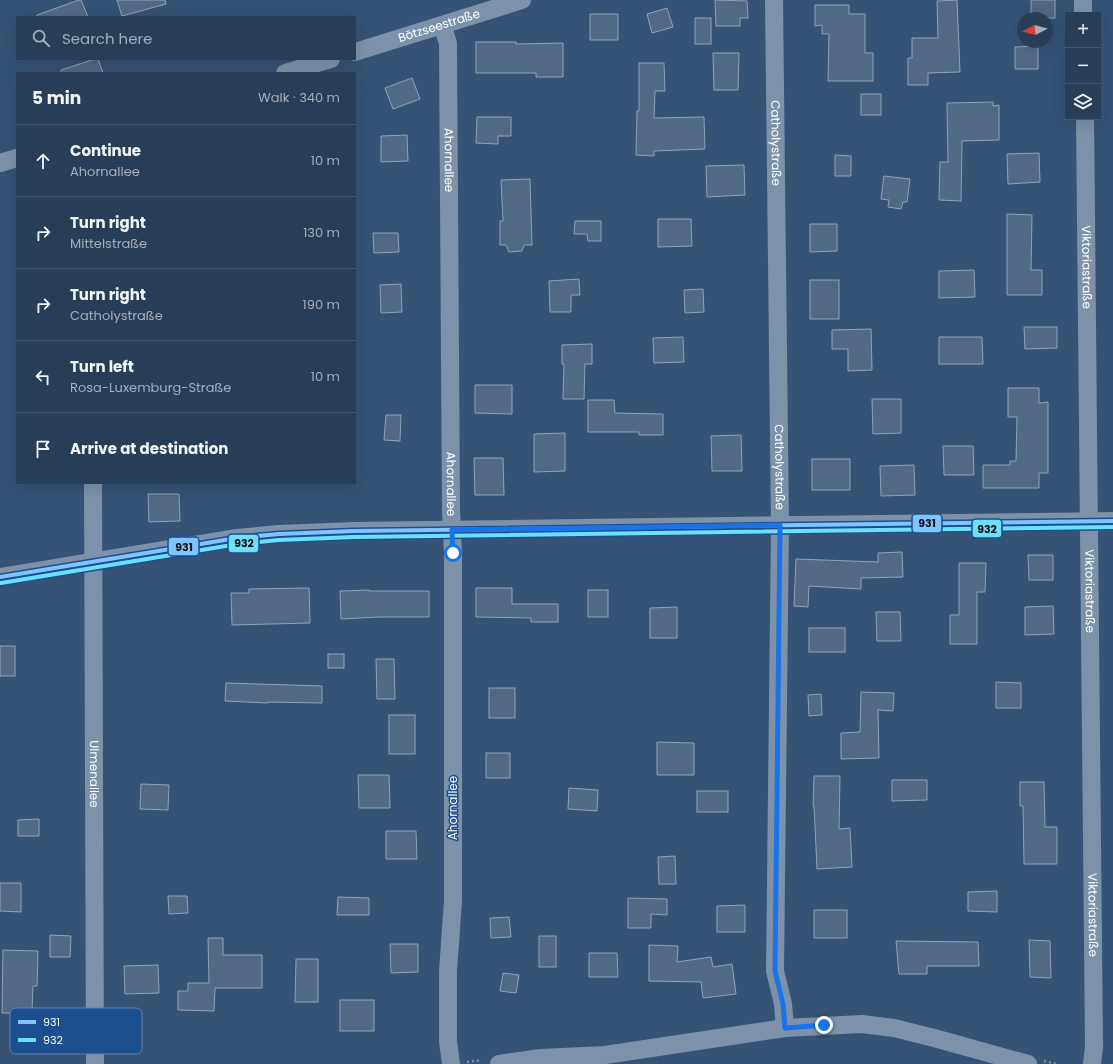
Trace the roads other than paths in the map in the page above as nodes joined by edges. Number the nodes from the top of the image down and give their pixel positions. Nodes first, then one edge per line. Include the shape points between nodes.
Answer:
1 (522, 0) edge
2 (774, 0) edge
3 (1083, 0) edge
4 (1083, 12) edge
5 (442, 25) junction
6 (356, 52) edge
7 (328, 60) edge
8 (288, 72) edge
9 (1085, 120) edge
10 (16, 158) edge
11 (0, 163) edge
12 (93, 484) edge
13 (1089, 521) junction
14 (1113, 521) edge
15 (780, 525) junction
16 (452, 530) junction
17 (93, 562) junction
18 (0, 576) edge
19 (96, 1008) edge
20 (785, 1028) junction
21 (96, 1054) edge
22 (96, 1064) edge
23 (451, 1064) edge
24 (499, 1064) edge
25 (1028, 1064) edge
26 (1092, 1064) edge

1 - 5 street, Bötzseestraße
2 - 15 street, Catholystraße
3 - 4 street
5 - 6 street, Bötzseestraße
5 - 16 street, Ahornallee via 448,43
7 - 8 street
9 - 13 street, Viktoriastraße
10 - 11 street
12 - 17 street, Ulmenallee
13 - 14 street
13 - 15 street
13 - 26 street, Viktoriastraße via 1094,1047
15 - 16 street
15 - 20 street, Catholystraße via 775,971 783,1004
16 - 17 street via 279,534 237,538
16 - 23 street, Ahornallee via 453,900 448,971 448,1041
17 - 18 street
17 - 19 street, Ulmenallee
20 - 24 street via 604,1055 541,1058
20 - 25 street via 862,1024 894,1028
21 - 22 street, Ulmenallee

